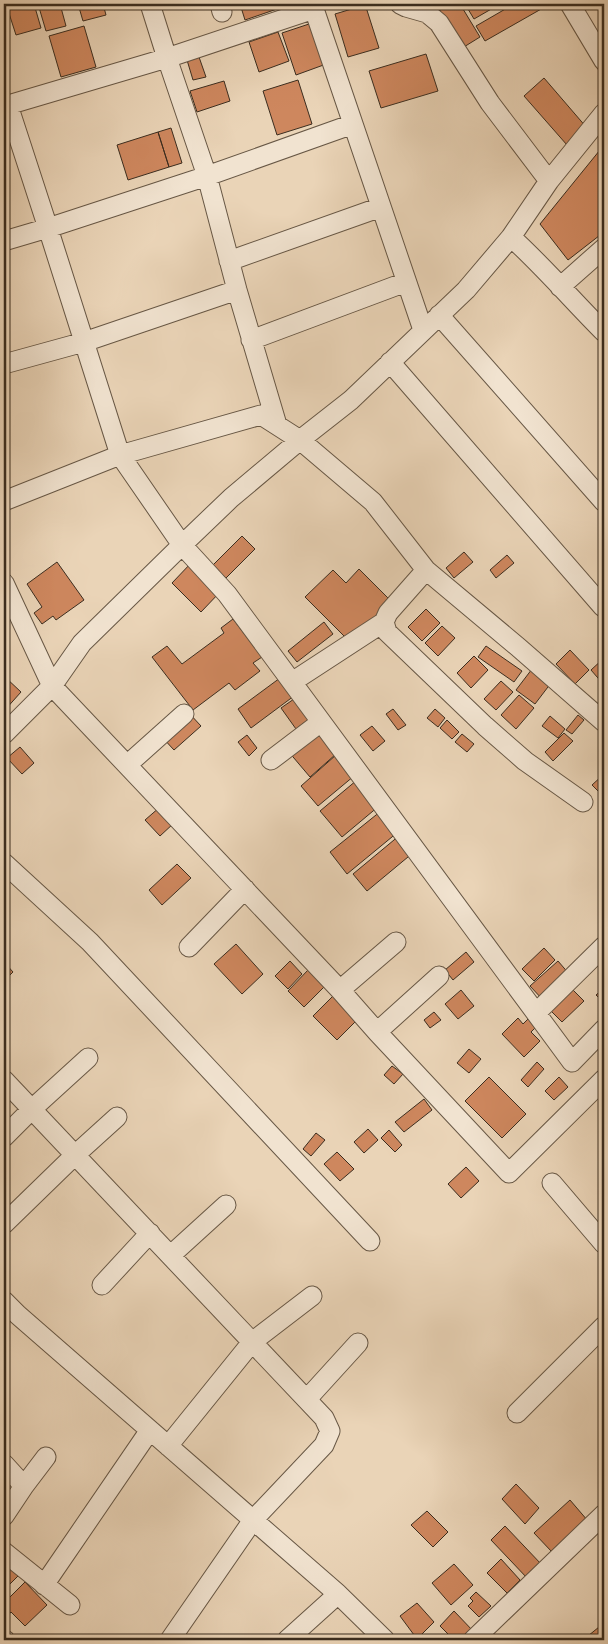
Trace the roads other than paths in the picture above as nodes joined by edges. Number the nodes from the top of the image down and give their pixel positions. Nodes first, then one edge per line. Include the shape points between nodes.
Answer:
1 (150, 4) edge
2 (400, 4) edge
3 (570, 4) edge
4 (322, 7) edge
5 (167, 58) junction
6 (604, 61) edge
7 (5, 102) edge
8 (604, 113) edge
9 (353, 124) junction
10 (207, 176) junction
11 (548, 181) junction
12 (381, 207) junction
13 (48, 228) junction
14 (511, 237) junction
15 (4, 241) edge
16 (604, 248) edge
17 (229, 261) junction
18 (406, 282) junction
19 (560, 287) junction
20 (236, 290) junction
21 (439, 315) junction
22 (423, 330) junction
23 (604, 332) edge
24 (251, 340) junction
25 (84, 342) junction
26 (390, 362) junction
27 (4, 364) edge
28 (276, 425) junction
29 (300, 440) junction
30 (120, 455) junction
31 (4, 501) edge
32 (604, 502) edge
33 (182, 545) junction
34 (426, 570) junction
35 (4, 583) edge
36 (603, 607) edge
37 (384, 622) junction
38 (292, 682) junction
39 (52, 686) junction
40 (184, 714) dead end
41 (322, 722) junction
42 (604, 722) edge
43 (4, 734) edge
44 (271, 760) dead end
45 (127, 765) junction
46 (583, 802) dead end
47 (4, 863) edge
48 (245, 889) junction
49 (396, 942) dead end
50 (604, 946) edge
51 (189, 947) dead end
52 (439, 976) dead end
53 (340, 990) junction
54 (536, 1013) junction
55 (604, 1029) edge
56 (377, 1032) junction
57 (88, 1058) dead end
58 (604, 1079) edge
59 (4, 1080) edge
60 (32, 1109) junction
61 (117, 1117) dead end
62 (4, 1138) edge
63 (75, 1155) junction
64 (552, 1183) dead end
65 (226, 1205) dead end
66 (4, 1224) edge
67 (150, 1233) junction
68 (370, 1241) dead end
69 (604, 1244) edge
70 (170, 1255) junction
71 (102, 1284) dead end
72 (312, 1296) dead end
73 (5, 1306) edge
74 (604, 1326) edge
75 (252, 1342) junction
76 (358, 1343) dead end
77 (307, 1399) junction
78 (517, 1413) dead end
79 (150, 1430) junction
80 (168, 1446) junction
81 (46, 1457) dead end
82 (4, 1464) edge
83 (24, 1486) junction
84 (604, 1514) edge
85 (4, 1516) edge
86 (253, 1520) junction
87 (4, 1552) edge
88 (44, 1585) junction
89 (338, 1594) junction
90 (70, 1604) dead end
91 (170, 1640) edge
92 (287, 1640) edge
93 (385, 1640) edge
94 (473, 1640) edge

1 - 5 street
2 - 11 street via 427,13 439,23 490,102
3 - 6 street
4 - 5 street
4 - 9 street
5 - 7 street
5 - 10 street
7 - 13 street
8 - 11 street
9 - 10 street
9 - 12 street
10 - 13 street
10 - 17 street
11 - 14 street
12 - 17 street
12 - 18 street
13 - 15 street
13 - 25 street
14 - 19 street
14 - 21 street via 466,290
16 - 19 street
17 - 20 street
18 - 22 street
18 - 24 street
19 - 23 street
20 - 24 street
20 - 25 street
21 - 22 street
21 - 32 street
22 - 26 street
24 - 28 street
25 - 27 street
25 - 30 street
26 - 29 street via 351,400
26 - 36 street
28 - 29 street
28 - 30 street via 261,414
29 - 33 street via 231,498
29 - 34 street via 373,502
30 - 31 street
30 - 33 street
33 - 38 street via 227,594
33 - 39 street via 82,643
34 - 37 street via 388,613
34 - 42 street
35 - 39 street
37 - 38 street
37 - 46 street via 387,632 485,726 526,761
38 - 41 street
39 - 43 street
39 - 45 street
40 - 45 street
41 - 44 street
41 - 54 street
45 - 48 street
47 - 68 street via 90,942
48 - 51 street
48 - 53 street
49 - 53 street
50 - 54 street
52 - 56 street
53 - 56 street
54 - 55 street via 572,1062
56 - 58 street via 509,1173
57 - 60 street
59 - 60 street
60 - 62 street
60 - 63 street
61 - 63 street
63 - 66 street
63 - 67 street
64 - 69 street
65 - 70 street
67 - 70 street
67 - 71 street
70 - 75 street
72 - 75 street
73 - 79 street
74 - 78 street
75 - 77 street
75 - 80 street
76 - 77 street
77 - 86 street via 324,1418 330,1431 324,1445
79 - 80 street
79 - 88 street
80 - 86 street
81 - 83 street
82 - 83 street
83 - 85 street
84 - 94 street
86 - 89 street
86 - 91 street
87 - 88 street
88 - 90 street
89 - 92 street
89 - 93 street

